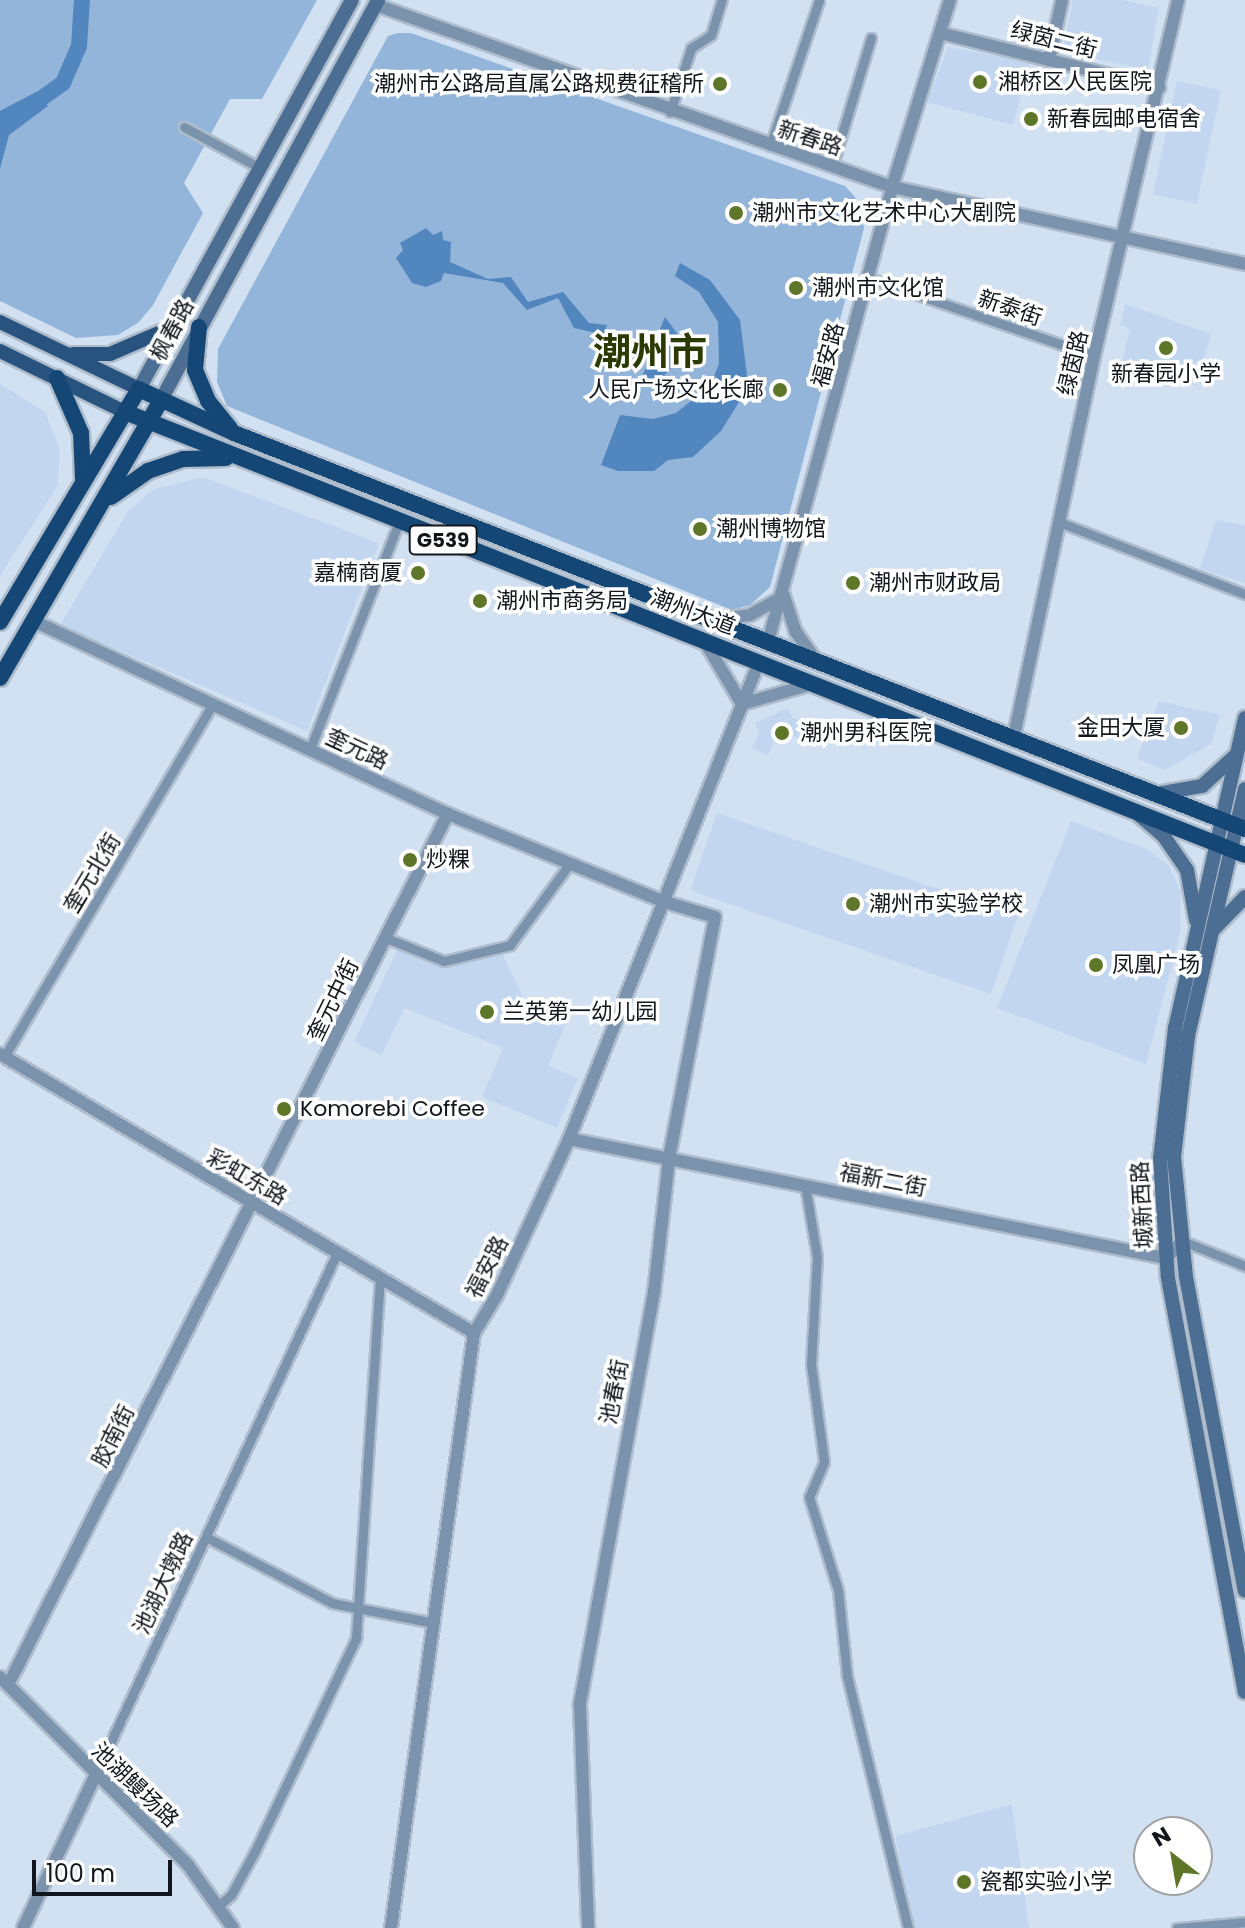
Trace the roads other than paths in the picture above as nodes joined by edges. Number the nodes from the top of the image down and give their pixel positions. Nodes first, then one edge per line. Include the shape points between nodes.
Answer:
1 (352, 0) edge
2 (722, 0) edge
3 (819, 0) edge
4 (950, 0) edge
5 (1062, 0) edge
6 (1178, 0) edge
7 (377, 2) edge
8 (940, 33) junction
9 (871, 38) dead end
10 (1049, 60) junction
11 (1159, 87) junction
12 (670, 112) junction
13 (184, 127) dead end
14 (770, 146) junction
15 (832, 167) junction
16 (260, 168) junction
17 (892, 187) junction
18 (1125, 237) junction
19 (1245, 264) edge
20 (869, 278) junction
21 (0, 322) edge
22 (175, 326) junction
23 (199, 327) junction
24 (0, 351) edge
25 (67, 354) junction
26 (1094, 356) junction
27 (57, 378) junction
28 (139, 389) junction
29 (161, 400) junction
30 (125, 412) junction
31 (149, 423) junction
32 (234, 433) junction
33 (231, 457) junction
34 (82, 484) junction
35 (107, 500) junction
36 (399, 522) junction
37 (1059, 522) junction
38 (1245, 594) edge
39 (784, 596) junction
40 (718, 619) junction
41 (0, 622) edge
42 (36, 622) junction
43 (770, 633) junction
44 (703, 640) junction
45 (813, 656) junction
46 (759, 662) junction
47 (0, 678) edge
48 (814, 684) junction
49 (742, 704) junction
50 (211, 707) junction
51 (1245, 718) edge
52 (1014, 736) junction
53 (310, 749) junction
54 (1238, 753) junction
55 (1245, 789) edge
56 (1157, 794) junction
57 (1137, 813) junction
58 (448, 814) junction
59 (1235, 825) edge
60 (1232, 850) edge
61 (570, 863) junction
62 (1245, 897) edge
63 (665, 902) junction
64 (1197, 931) junction
65 (1213, 931) junction
66 (386, 938) junction
67 (1, 1058) edge
68 (569, 1139) junction
69 (669, 1159) junction
70 (805, 1185) junction
71 (253, 1205) junction
72 (1183, 1241) junction
73 (337, 1253) junction
74 (1166, 1258) junction
75 (1245, 1266) edge
76 (380, 1278) junction
77 (474, 1333) junction
78 (206, 1537) junction
79 (1245, 1591) edge
80 (359, 1611) junction
81 (434, 1623) junction
82 (4, 1681) edge
83 (1245, 1692) edge
84 (96, 1774) junction
85 (218, 1906) junction
86 (1245, 1922) edge
87 (23, 1928) edge
88 (233, 1928) edge
89 (391, 1928) edge
90 (588, 1928) edge
91 (908, 1928) edge
92 (1177, 1928) edge

1 - 16 main road, 枫春路
2 - 12 street via 711,35 691,48
3 - 14 street
4 - 8 street, 福安路
5 - 10 street
6 - 11 street, 绿茵路
7 - 12 street, 新春路
7 - 23 main road, 枫春路
8 - 10 street, 绿茵二街
8 - 17 street, 福安路
9 - 15 street
10 - 11 street, 绿茵二街
11 - 18 street, 绿茵路
12 - 14 street, 新春路
13 - 16 street
14 - 15 street, 新春路
15 - 17 street, 新春路
16 - 22 main road, 枫春路
17 - 18 street, 新春路
17 - 20 street, 福安路
18 - 19 street, 新春路
18 - 26 street, 绿茵路
20 - 26 street, 新泰街
20 - 39 street, 福安路
21 - 25 main road
22 - 25 main road via 110,354
22 - 28 main road, 枫春路
23 - 29 main road, 枫春路
23 - 32 highway via 195,370 208,401
24 - 27 main road
25 - 28 main road
26 - 37 street, 绿茵路
27 - 30 main road
27 - 34 highway via 81,433
28 - 29 highway, 潮州大道 / G539
28 - 30 highway, 枫春路
29 - 31 highway, 枫春路
29 - 32 highway, 潮州大道 / G539
30 - 31 highway, 潮州大道 / G539
30 - 34 highway, 枫春路
31 - 33 highway, 潮州大道 / G539
31 - 35 highway, 枫春路
32 - 40 highway, 潮州大道 / G539
33 - 35 highway via 183,459 148,471
33 - 36 highway, 潮州大道 / G539
34 - 41 highway, 枫春路
35 - 42 highway, 枫春路
36 - 44 highway, 潮州大道 / G539
36 - 53 street
37 - 38 street
37 - 52 street, 绿茵路
39 - 40 street via 750,615
39 - 43 street, 福安路
39 - 45 street via 796,632
40 - 43 highway, 潮州大道 / G539
42 - 47 highway, 枫春路
42 - 50 street, 奎元路
43 - 45 highway, 潮州大道 / G539
44 - 46 highway, 潮州大道 / G539
44 - 49 street
45 - 52 highway, 潮州大道 / G539
46 - 48 highway, 潮州大道 / G539
46 - 49 street, 福安路
48 - 49 street
48 - 57 highway, 潮州大道 / G539
49 - 63 street, 福安路
50 - 53 street, 奎元路
50 - 67 street, 奎元北街
51 - 54 main road, 城新西路
52 - 56 highway, 潮州大道 / G539
53 - 58 street, 奎元路
54 - 56 main road via 1202,786
54 - 59 main road, 城新西路
55 - 59 main road, 城新西路
56 - 59 highway, 潮州大道 / G539
57 - 60 highway, 潮州大道 / G539
57 - 64 main road via 1163,835 1187,870
58 - 61 street, 奎元路
58 - 66 street, 奎元中街
59 - 60 main road, 城新西路
60 - 64 main road, 城新西路
60 - 65 main road, 城新西路
61 - 63 street, 奎元路
61 - 66 street via 510,945 444,961
62 - 65 main road
63 - 68 street, 福安路
63 - 69 street, 池春街 via 715,917
64 - 74 main road, 城新西路 via 1175,1028 1160,1159
65 - 72 main road, 城新西路 via 1188,1036 1174,1157
66 - 71 street, 奎元中街
67 - 71 street, 彩虹东路
68 - 69 street, 福新二街
68 - 77 street, 福安路
69 - 70 street, 福新二街
69 - 90 street, 池春街 via 654,1292 580,1705
70 - 74 street, 福新二街
70 - 91 street via 817,1257 811,1364 824,1462 809,1497 838,1590 847,1676
71 - 73 street, 彩虹东路
71 - 82 street, 胶南街
72 - 74 street
72 - 75 street
72 - 79 main road, 城新西路
73 - 76 street, 彩虹东路
73 - 78 street, 池湖大墩路
74 - 83 main road, 城新西路
76 - 77 street, 彩虹东路
76 - 80 street
77 - 81 street, 福安路
78 - 80 street via 332,1603
78 - 84 street, 池湖大墩路
80 - 81 street
80 - 85 street via 356,1638 323,1709 255,1851 231,1895
81 - 89 street, 福安路
82 - 84 street, 池湖鳗场路
84 - 85 street, 池湖鳗场路 via 188,1865
84 - 87 street, 池湖大墩路
85 - 88 street, 池湖鳗场路
86 - 92 street

